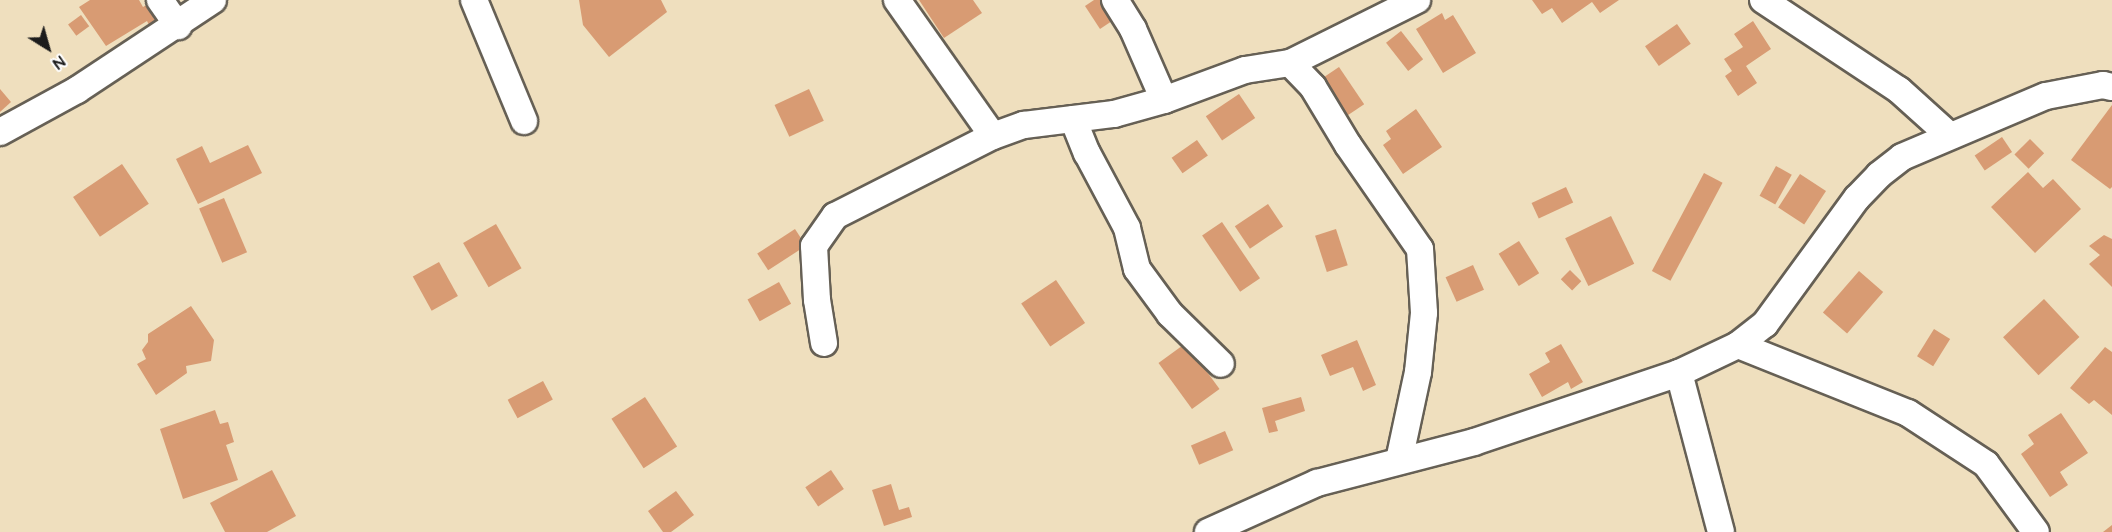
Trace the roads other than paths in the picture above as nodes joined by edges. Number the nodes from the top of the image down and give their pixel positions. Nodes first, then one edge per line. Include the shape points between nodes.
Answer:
1 (160, 0) edge
2 (213, 0) edge
3 (474, 0) edge
4 (897, 0) edge
5 (1115, 0) edge
6 (1418, 0) edge
7 (1763, 0) edge
8 (178, 26) junction
9 (1290, 63) junction
10 (2112, 87) edge
11 (1164, 100) junction
12 (1073, 119) junction
13 (524, 121) dead end
14 (0, 132) edge
15 (1949, 135) junction
16 (993, 136) junction
17 (824, 343) dead end
18 (1738, 345) junction
19 (1221, 364) dead end
20 (1679, 373) junction
21 (1399, 461) junction
22 (1208, 532) edge
23 (1720, 532) edge
24 (2036, 532) edge

1 - 8 street
2 - 8 street
3 - 13 street
4 - 16 street
5 - 11 street via 1133,29
6 - 9 street
7 - 15 street via 1899,90
8 - 14 street via 77,90
9 - 11 street via 1245,70
9 - 21 street via 1313,87 1420,249 1424,313 1418,372
10 - 15 street via 2103,85 2046,96
11 - 12 street via 1114,114
12 - 16 street via 1024,125
12 - 19 street via 1127,228 1137,269 1170,314
15 - 18 street via 1902,157 1879,175 1857,198 1765,324
16 - 17 street via 836,216 814,246
18 - 20 street
18 - 24 street via 1908,413 1986,464
20 - 21 street via 1474,442
20 - 23 street
21 - 22 street via 1317,483

